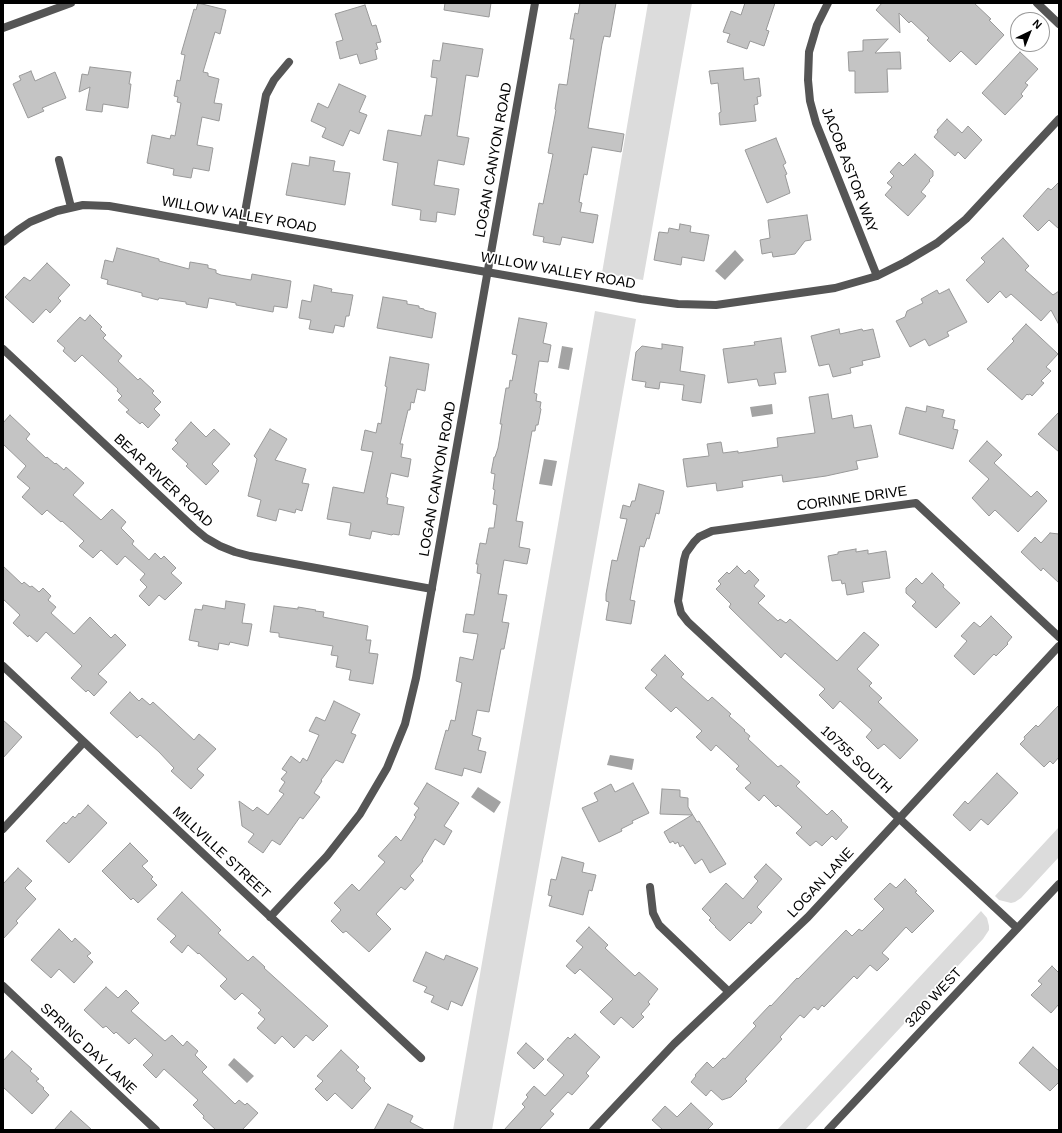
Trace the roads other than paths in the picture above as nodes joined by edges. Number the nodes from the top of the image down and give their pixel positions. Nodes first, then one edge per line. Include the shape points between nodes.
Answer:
1 (71, 3) edge
2 (535, 3) edge
3 (828, 3) edge
4 (1037, 3) edge
5 (1059, 24) edge
6 (3, 28) edge
7 (289, 62) dead end
8 (1059, 119) edge
9 (59, 160) dead end
10 (71, 207) junction
11 (242, 229) junction
12 (3, 242) edge
13 (488, 272) junction
14 (877, 276) junction
15 (3, 349) edge
16 (432, 589) junction
17 (680, 609) joint
18 (1059, 637) edge
19 (1059, 646) edge
20 (3, 666) edge
21 (84, 742) junction
22 (899, 818) junction
23 (3, 829) edge
24 (1059, 884) edge
25 (650, 887) dead end
26 (270, 916) junction
27 (1017, 928) junction
28 (3, 986) edge
29 (729, 992) junction
30 (421, 1058) dead end
31 (156, 1130) edge
32 (593, 1130) edge
33 (828, 1130) edge

1 - 6 street
2 - 13 street, LOGAN CANYON ROAD
3 - 14 street, JACOB ASTOR WAY via 817,25 810,52 810,101 816,123
4 - 5 street
7 - 11 street via 274,80 266,95
8 - 14 street, WILLOW VALLEY ROAD via 952,231 922,253
9 - 10 street
10 - 11 street, WILLOW VALLEY ROAD via 109,206
10 - 12 street, WILLOW VALLEY ROAD via 30,222
11 - 13 street, WILLOW VALLEY ROAD
13 - 14 street, WILLOW VALLEY ROAD via 642,299 697,305 716,305 822,291
13 - 16 street, LOGAN CANYON ROAD
15 - 16 street, BEAR RIVER ROAD via 194,528 220,546 250,556
16 - 26 street, LOGAN CANYON ROAD via 411,701 387,768 368,803 344,836
17 - 18 street, CORINNE DRIVE via 679,593 684,560 694,542 705,534 916,503
17 - 22 street, 10755 SOUTH via 688,622
19 - 22 street, LOGAN LANE
20 - 21 street, MILLVILLE STREET
21 - 23 street
21 - 26 street, MILLVILLE STREET
22 - 27 street, 10755 SOUTH
22 - 29 street, LOGAN LANE via 808,917
24 - 27 street, 3200 WEST
25 - 29 street via 653,913 659,925
26 - 30 street, MILLVILLE STREET
27 - 33 street, 3200 WEST
28 - 31 street, SPRING DAY LANE
29 - 32 street, LOGAN LANE via 674,1044

